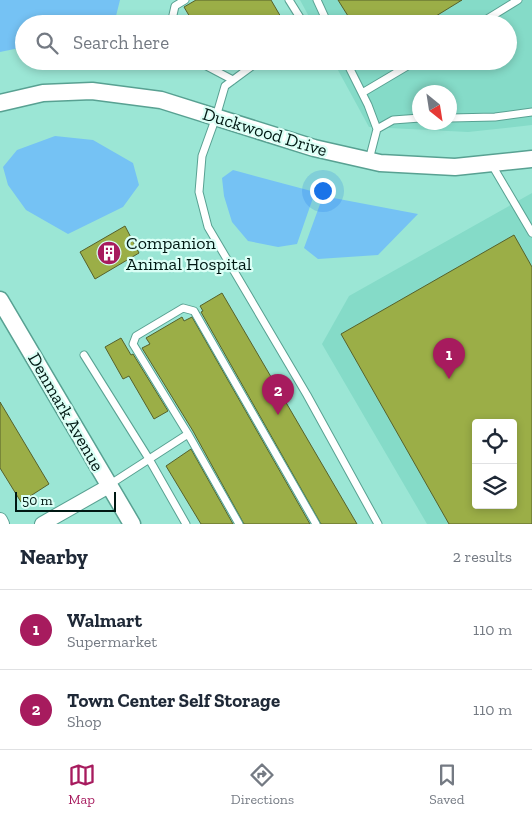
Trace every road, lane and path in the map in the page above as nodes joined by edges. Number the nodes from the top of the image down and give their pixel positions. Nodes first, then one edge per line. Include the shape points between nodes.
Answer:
1 (185, 0) edge
2 (289, 0) edge
3 (317, 0) edge
4 (518, 0) edge
5 (173, 15) edge
6 (298, 15) edge
7 (324, 15) edge
8 (494, 15) edge
9 (215, 70) edge
10 (247, 70) edge
11 (350, 70) edge
12 (401, 70) edge
13 (234, 80) junction
14 (362, 93) junction
15 (0, 103) edge
16 (532, 112) edge
17 (216, 117) junction
18 (457, 118) edge
19 (412, 119) edge
20 (377, 129) junction
21 (532, 159) edge
22 (369, 160) junction
23 (492, 163) junction
24 (532, 234) edge
25 (0, 300) edge
26 (84, 355) dead end
27 (188, 434) junction
28 (149, 459) junction
29 (109, 486) junction
30 (0, 520) edge
31 (2, 524) edge
32 (42, 524) edge
33 (132, 524) edge
34 (186, 524) edge
35 (239, 524) edge
36 (316, 524) edge
37 (378, 524) edge

1 - 5 lane via 175,6
2 - 6 lane
3 - 7 lane
4 - 8 lane
9 - 13 lane
10 - 13 lane
11 - 14 lane
12 - 14 lane
13 - 17 lane via 225,86
14 - 20 lane
15 - 17 street, Duckwood Drive via 43,93 92,91 161,100
16 - 18 lane
17 - 22 street, Duckwood Drive via 314,148
17 - 37 lane via 202,156 199,192 208,226
19 - 20 lane via 393,120
20 - 22 lane
21 - 23 street, Duckwood Drive
22 - 23 street, Duckwood Drive via 455,167
23 - 24 lane
25 - 29 street, Denmark Avenue
26 - 28 lane
27 - 28 lane
27 - 35 lane
27 - 36 lane via 133,344 136,336 183,308 194,311
28 - 29 lane
28 - 34 lane
29 - 32 street
29 - 33 street, Denmark Avenue
30 - 31 street

